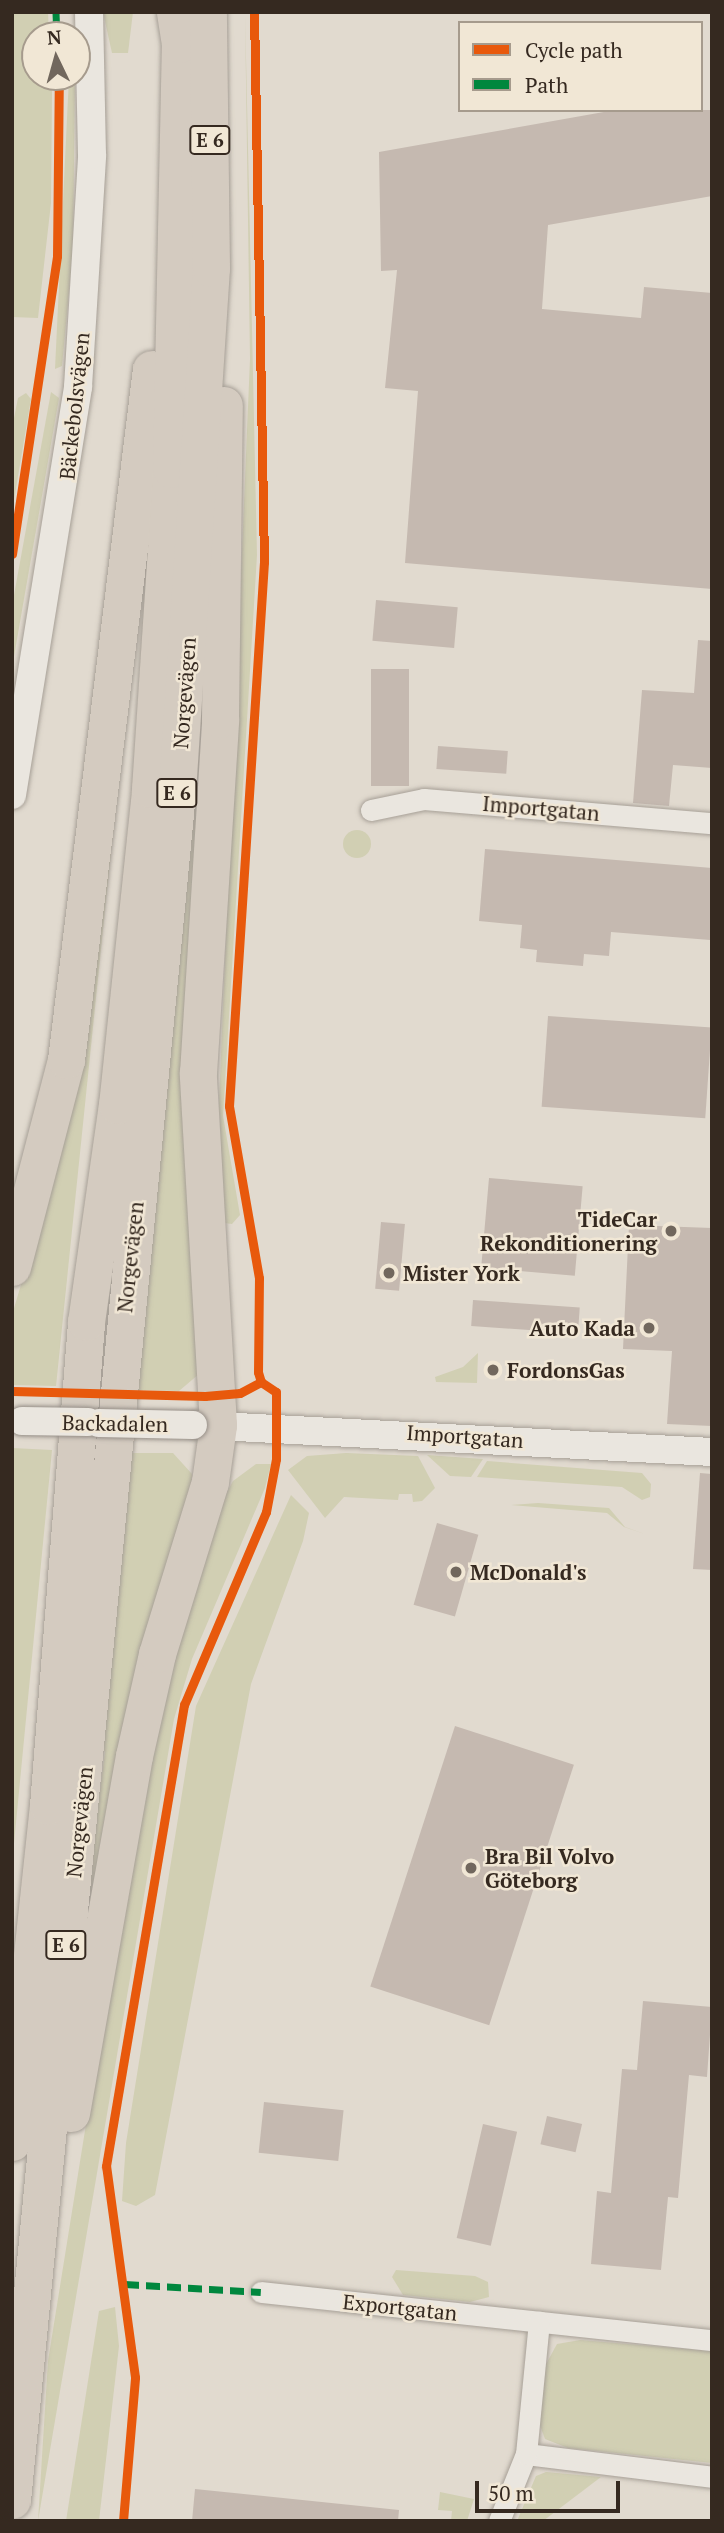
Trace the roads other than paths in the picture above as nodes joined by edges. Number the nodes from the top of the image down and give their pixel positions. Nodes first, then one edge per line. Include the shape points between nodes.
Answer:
1 (89, 12) edge
2 (175, 12) edge
3 (208, 12) edge
4 (177, 184) junction
5 (211, 268) junction
6 (22, 690) edge
7 (12, 795) edge
8 (371, 810) dead end
9 (712, 822) edge
10 (12, 1267) edge
11 (17, 1421) edge
12 (206, 1425) junction
13 (712, 1452) edge
14 (12, 2142) edge
15 (261, 2292) dead end
16 (538, 2322) junction
17 (712, 2340) edge
18 (24, 2380) junction
19 (526, 2454) junction
20 (712, 2476) edge
21 (12, 2500) edge
22 (499, 2521) edge

1 - 6 street, Bäckebolsvägen via 92,155 79,373
2 - 4 highway, Norgevägen / E 6
3 - 5 highway, Norgevägen / E 6
4 - 10 highway via 160,262 146,422 66,1060
4 - 14 highway, Norgevägen / E 6 via 171,469 150,789 117,1105 86,1322 48,1806
5 - 12 highway via 226,428 225,561 198,1073
5 - 18 highway, Norgevägen / E 6 via 177,792
6 - 7 street, Bäckebolsvägen
8 - 9 street, Importgatan via 424,799
11 - 12 street, Backadalen, bridge
12 - 13 street, Importgatan
12 - 18 highway via 210,1482 157,1654 134,1756
15 - 16 street, Exportgatan
16 - 17 street, Exportgatan
16 - 19 street
18 - 21 highway, Norgevägen / E 6
19 - 20 street
19 - 22 street

